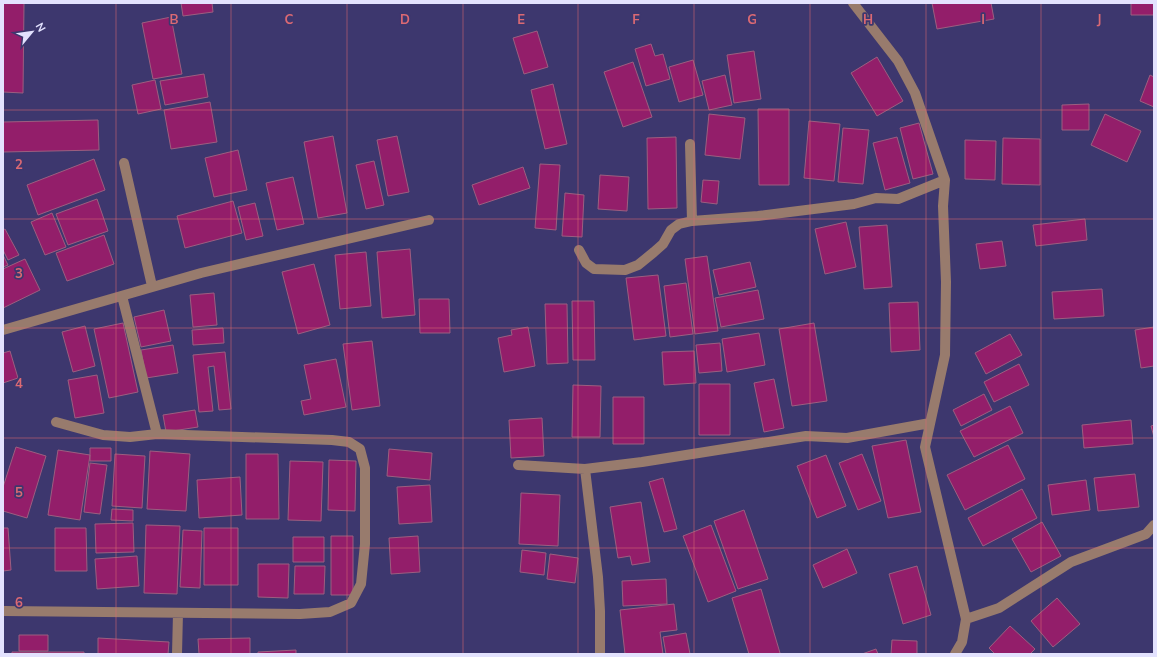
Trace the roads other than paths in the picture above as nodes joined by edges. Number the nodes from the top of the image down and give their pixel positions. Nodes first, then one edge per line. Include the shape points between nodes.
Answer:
1 (853, 3) edge
2 (690, 144) dead end
3 (124, 163) dead end
4 (945, 180) junction
5 (429, 220) dead end
6 (692, 221) junction
7 (578, 250) dead end
8 (152, 286) junction
9 (122, 296) junction
10 (3, 330) edge
11 (56, 422) dead end
12 (930, 423) junction
13 (156, 434) junction
14 (518, 465) dead end
15 (585, 469) junction
16 (1154, 525) edge
17 (3, 611) edge
18 (178, 613) junction
19 (966, 619) junction
20 (178, 654) edge
21 (600, 654) edge
22 (955, 654) edge

1 - 4 street via 898,61 915,93
2 - 6 street
3 - 8 street
4 - 6 street via 898,200 876,198 854,204 758,216
4 - 12 street via 945,355
5 - 8 street
6 - 7 street via 679,224 654,252 638,265 624,270 594,269 586,263
8 - 9 street
9 - 10 street
9 - 13 street
11 - 13 street via 103,434 130,437
12 - 15 street via 847,438 806,436
12 - 19 street via 925,447
13 - 18 street via 349,442 360,449 365,468 363,570 361,584 351,603 330,612 300,614
14 - 15 street
15 - 21 street via 598,577
16 - 19 street via 1146,534 1071,562 999,608
17 - 18 street
18 - 20 street
19 - 22 street via 962,642

